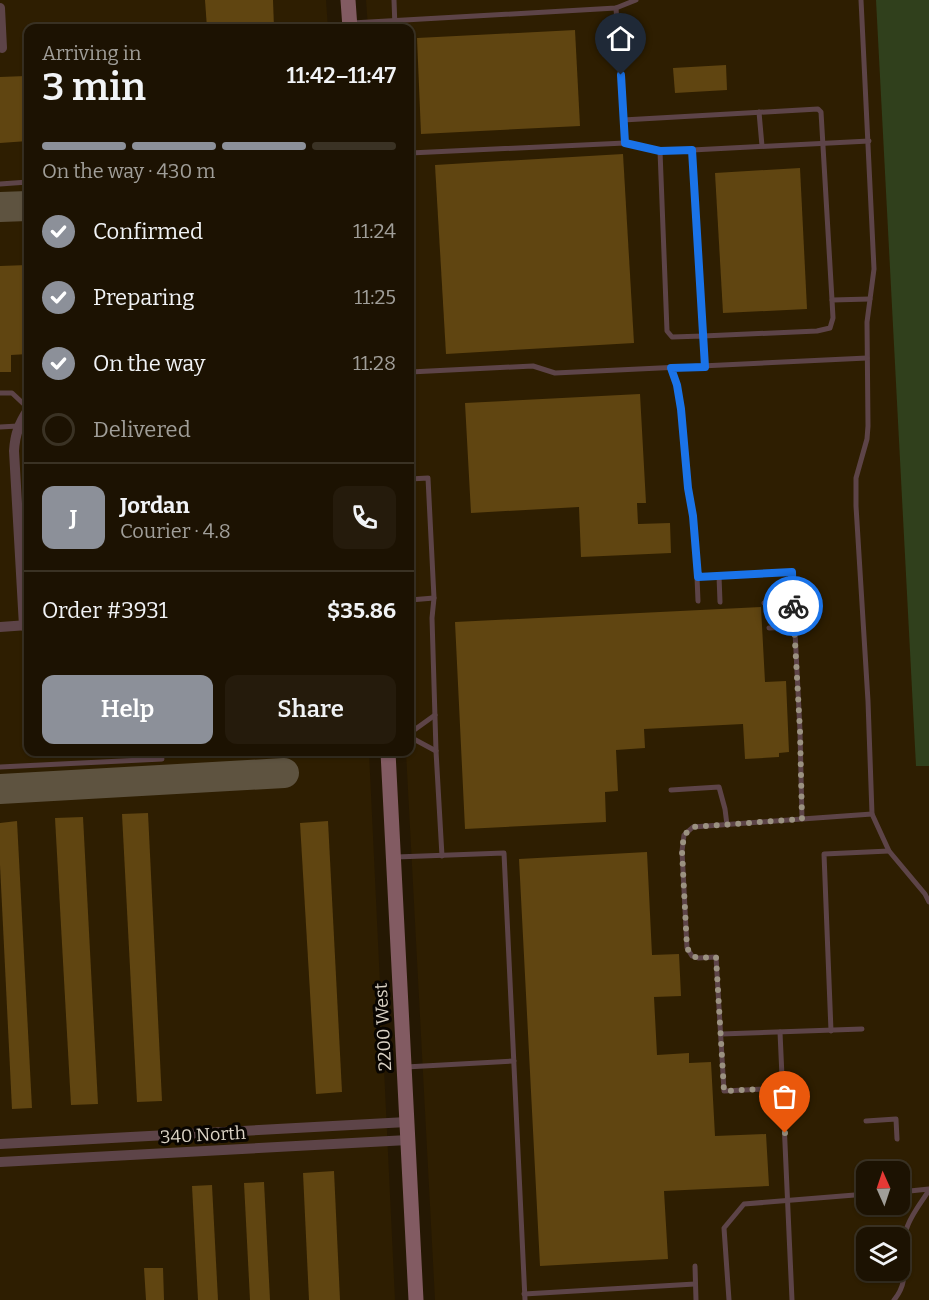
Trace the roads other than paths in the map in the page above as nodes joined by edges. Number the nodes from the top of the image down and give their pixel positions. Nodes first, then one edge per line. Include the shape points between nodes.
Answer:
1 (348, 0) edge
2 (394, 0) edge
3 (636, 0) edge
4 (861, 0) edge
5 (0, 8) edge
6 (616, 8) junction
7 (395, 20) junction
8 (350, 24) edge
9 (365, 24) edge
10 (395, 24) edge
11 (2, 48) dead end
12 (759, 112) junction
13 (623, 120) junction
14 (869, 141) junction
15 (625, 143) junction
16 (823, 143) junction
17 (762, 146) junction
18 (692, 150) junction
19 (660, 151) junction
20 (414, 153) edge
21 (24, 182) edge
22 (0, 184) edge
23 (870, 299) junction
24 (832, 300) junction
25 (703, 336) junction
26 (867, 358) junction
27 (705, 367) junction
28 (671, 368) junction
29 (414, 372) edge
30 (0, 393) edge
31 (24, 405) edge
32 (24, 416) edge
33 (18, 426) junction
34 (0, 427) edge
35 (414, 479) edge
36 (718, 576) junction
37 (698, 577) junction
38 (24, 597) edge
39 (434, 598) junction
40 (414, 600) edge
41 (793, 601) junction
42 (698, 602) dead end
43 (720, 602) dead end
44 (764, 603) dead end
45 (24, 626) edge
46 (0, 627) edge
47 (795, 627) junction
48 (769, 628) dead end
49 (435, 715) junction
50 (414, 732) edge
51 (414, 737) edge
52 (436, 751) junction
53 (388, 756) edge
54 (162, 759) dead end
55 (0, 767) edge
56 (671, 790) dead end
57 (872, 814) junction
58 (802, 819) junction
59 (727, 825) junction
60 (889, 851) junction
61 (442, 855) junction
62 (393, 858) junction
63 (929, 902) edge
64 (862, 1029) dead end
65 (831, 1031) junction
66 (780, 1032) junction
67 (721, 1034) junction
68 (514, 1061) junction
69 (404, 1068) junction
70 (783, 1088) junction
71 (866, 1121) dead end
72 (407, 1122) junction
73 (897, 1139) dead end
74 (408, 1140) junction
75 (0, 1144) edge
76 (0, 1162) edge
77 (929, 1190) edge
78 (910, 1191) edge
79 (856, 1195) edge
80 (787, 1200) junction
81 (695, 1266) dead end
82 (695, 1284) junction
83 (525, 1297) edge
84 (417, 1300) edge
85 (696, 1300) edge
86 (729, 1300) edge
87 (792, 1300) edge
88 (894, 1300) edge

1 - 8 street
2 - 7 lane
3 - 6 lane
4 - 14 lane
5 - 11 street
6 - 7 lane
6 - 13 lane
7 - 9 lane
7 - 10 lane
12 - 13 lane
12 - 16 lane via 818,109
12 - 17 lane
13 - 15 lane
14 - 16 lane
14 - 23 lane via 874,269
15 - 19 lane
15 - 20 lane
16 - 17 lane
16 - 24 lane
17 - 18 lane
18 - 19 lane
18 - 25 lane
19 - 25 lane via 667,332 672,338
21 - 22 lane
23 - 24 lane
23 - 26 lane
24 - 25 lane via 830,328
25 - 27 lane
26 - 27 lane
26 - 57 lane via 868,426 856,478 856,506
27 - 28 lane
28 - 29 lane via 555,373 533,366
28 - 37 lane via 681,409
30 - 31 lane via 12,393
32 - 33 street
33 - 34 lane
33 - 38 street via 14,451
35 - 39 lane via 428,478
36 - 37 lane
36 - 41 lane via 792,572
36 - 43 lane
37 - 42 lane
39 - 40 lane
39 - 49 lane
41 - 44 lane
41 - 47 lane
45 - 46 street
47 - 48 lane
47 - 58 lane
49 - 50 lane
49 - 52 lane
51 - 52 lane
52 - 61 lane
53 - 62 street, 2200 West
54 - 55 lane
56 - 59 lane via 719,787
57 - 58 lane
57 - 60 lane
58 - 59 lane
59 - 67 lane via 693,827 684,835 682,851 687,948 698,958 716,957
60 - 63 lane
60 - 65 lane via 824,854
61 - 62 lane
61 - 68 lane via 504,853
62 - 69 street, 2200 West
64 - 65 lane
65 - 66 lane
66 - 67 lane
66 - 70 lane
67 - 70 lane via 724,1091
68 - 69 lane
68 - 83 lane
69 - 72 street, 2200 West
70 - 80 lane
71 - 73 lane via 896,1119
72 - 74 street, 2200 West
72 - 75 street, 340 North
74 - 76 street, 340 North
74 - 84 street, 2200 West
77 - 78 lane
77 - 88 lane via 906,1230 906,1278
79 - 80 lane
80 - 86 lane via 744,1204 724,1228
80 - 87 lane
81 - 82 lane
82 - 83 lane
82 - 85 lane

